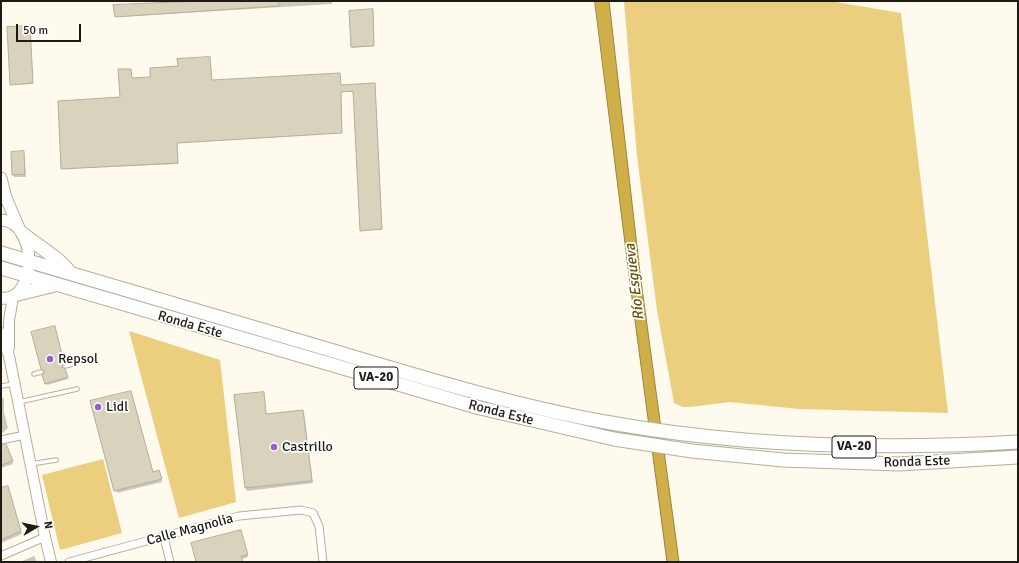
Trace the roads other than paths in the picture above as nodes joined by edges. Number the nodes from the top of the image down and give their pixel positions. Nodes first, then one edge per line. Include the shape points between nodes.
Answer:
1 (1, 178) edge
2 (1, 220) edge
3 (21, 231) junction
4 (1, 253) edge
5 (29, 261) junction
6 (1, 268) edge
7 (70, 273) junction
8 (26, 276) junction
9 (55, 285) junction
10 (15, 295) junction
11 (1, 298) edge
12 (1, 333) edge
13 (9, 356) junction
14 (73, 364) dead end
15 (65, 366) dead end
16 (41, 372) dead end
17 (34, 374) dead end
18 (15, 384) junction
19 (1, 386) edge
20 (77, 389) dead end
21 (18, 402) junction
22 (25, 435) junction
23 (1, 440) edge
24 (1018, 442) edge
25 (1018, 457) edge
26 (56, 460) dead end
27 (30, 465) junction
28 (44, 537) junction
29 (164, 537) junction
30 (1, 556) edge
31 (52, 562) edge
32 (69, 562) edge
33 (170, 562) edge
34 (323, 562) edge

1 - 3 main road via 6,198
2 - 3 main road via 11,222
3 - 5 main road
3 - 7 highway via 64,264
4 - 5 highway, Ronda Este / VA-20
5 - 7 highway, Ronda Este / VA-20
5 - 8 main road
6 - 8 highway, Ronda Este / VA-20
7 - 24 highway, Ronda Este / VA-20 via 499,398 613,423 751,442 856,447
8 - 9 highway, Ronda Este / VA-20
8 - 10 main road
9 - 10 highway
9 - 25 highway, Ronda Este / VA-20 via 480,408 614,439 692,451 783,460 899,464
10 - 11 main road
10 - 13 street via 9,321
12 - 13 street
13 - 18 street
14 - 15 lane
16 - 17 lane
18 - 19 lane
18 - 21 street
20 - 21 lane
21 - 22 street
22 - 23 street
22 - 27 street
26 - 27 lane
27 - 28 street
28 - 30 street
28 - 31 street
29 - 32 street, Calle Magnolia
29 - 33 street
29 - 34 street, Calle Magnolia via 239,516 301,510 313,513 319,526

